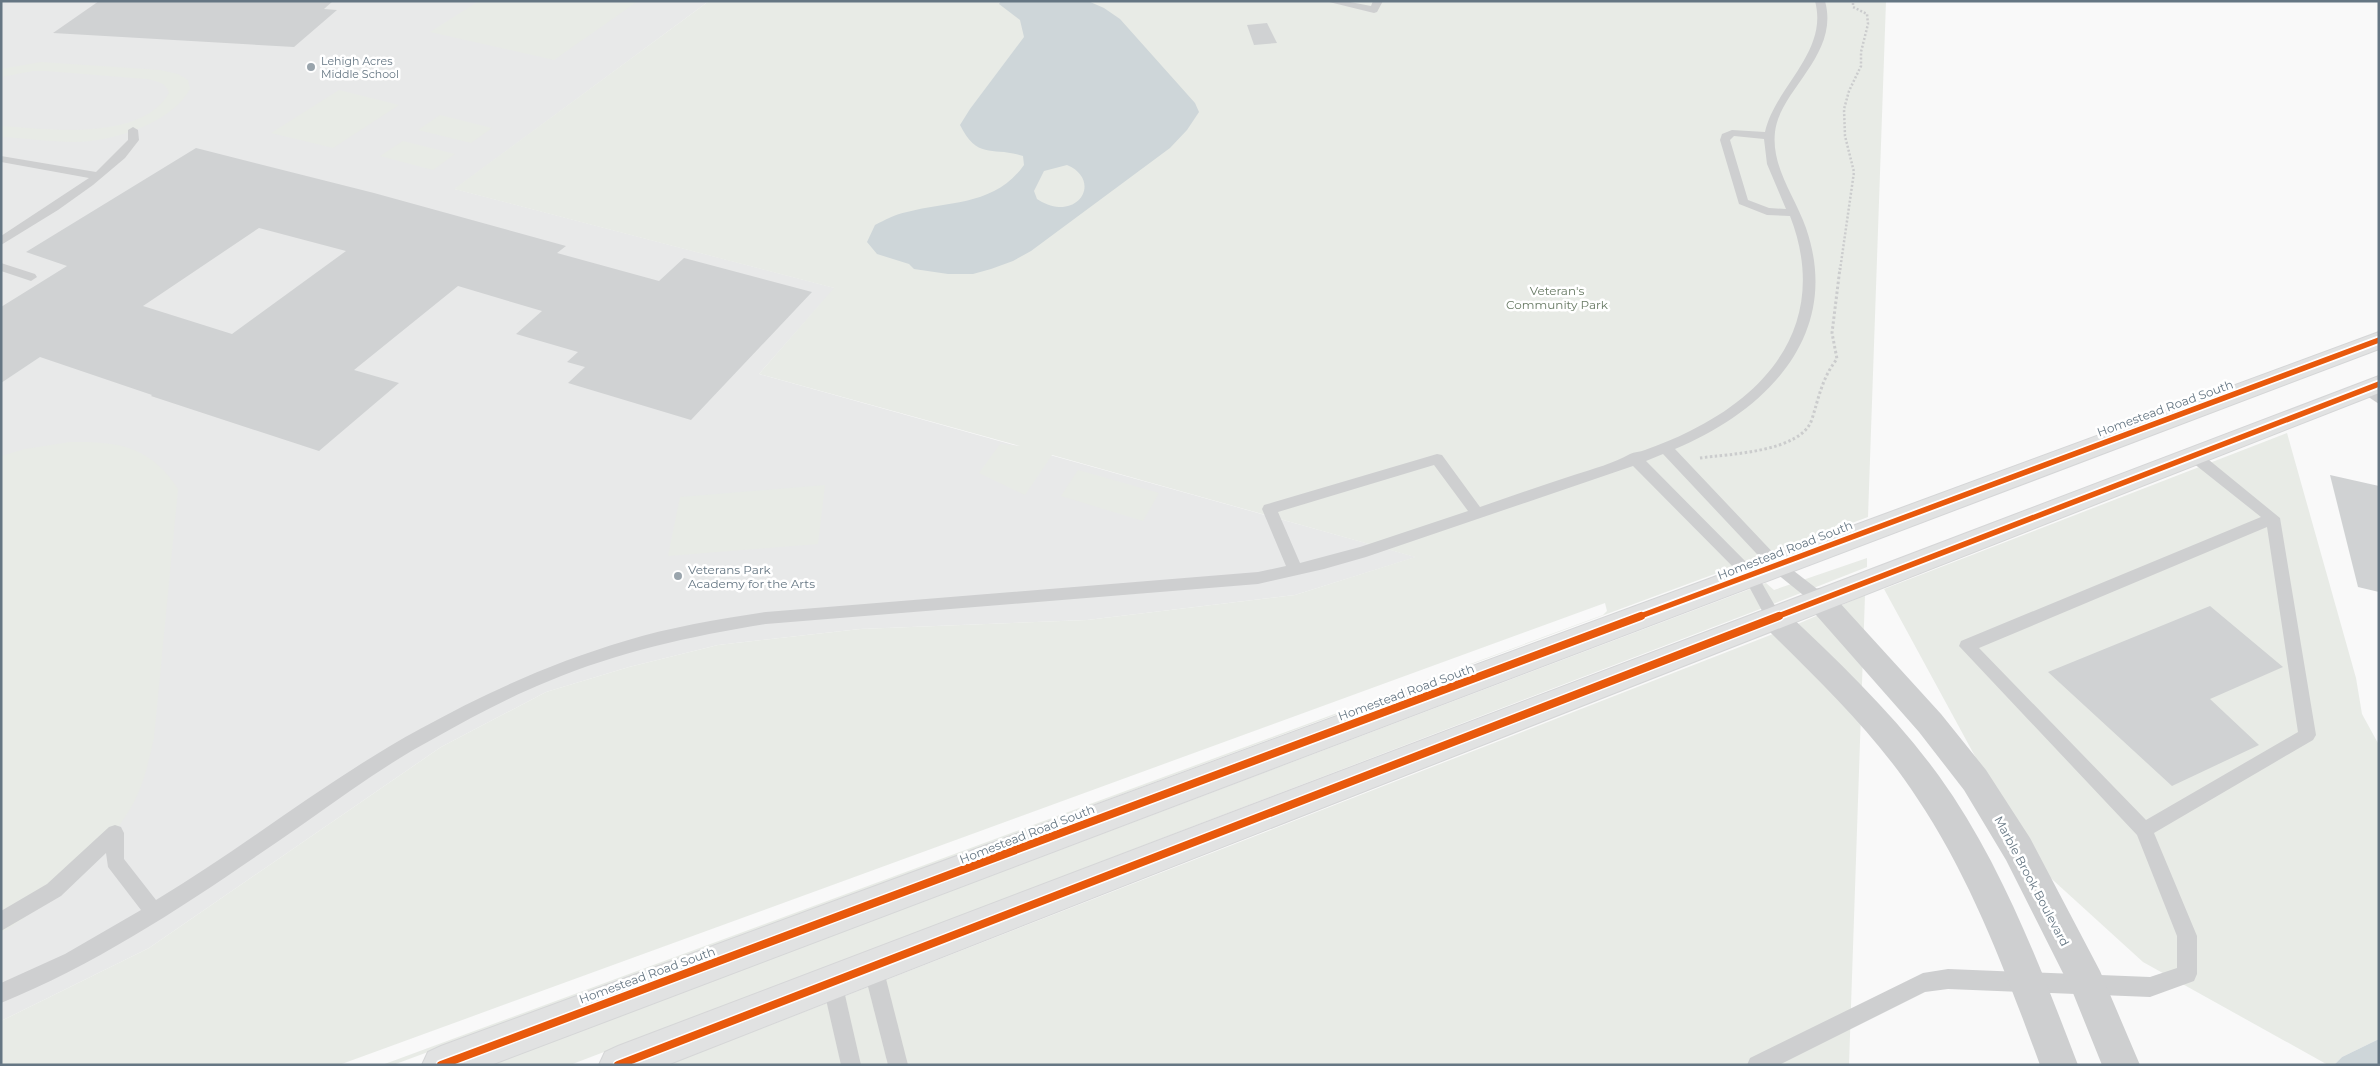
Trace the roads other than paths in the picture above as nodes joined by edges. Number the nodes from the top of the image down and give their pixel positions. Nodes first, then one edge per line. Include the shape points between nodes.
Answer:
1 (1330, 1) edge
2 (1378, 1) edge
3 (1820, 1) edge
4 (133, 130) dead end
5 (1770, 136) junction
6 (1, 159) edge
7 (97, 176) junction
8 (1794, 213) junction
9 (1, 241) edge
10 (1, 267) edge
11 (31, 276) dead end
12 (2379, 340) edge
13 (2298, 371) junction
14 (2374, 383) edge
15 (1664, 447) junction
16 (2193, 456) junction
17 (1634, 458) junction
18 (1477, 513) junction
19 (2273, 518) junction
20 (1295, 569) junction
21 (1763, 570) junction
22 (1819, 599) junction
23 (1774, 618) junction
24 (2144, 830) junction
25 (154, 912) junction
26 (1, 922) edge
27 (872, 967) junction
28 (2026, 980) junction
29 (832, 982) junction
30 (2087, 983) junction
31 (1, 994) edge
32 (441, 1065) edge
33 (618, 1065) edge
34 (851, 1065) edge
35 (898, 1065) edge
36 (1757, 1065) edge
37 (2059, 1065) edge
38 (2121, 1065) edge

1 - 2 lane via 1374,10
3 - 5 lane via 1823,16 1814,50 1807,66 1781,103 1772,121
4 - 7 lane via 134,140
5 - 8 lane via 1772,161
5 - 8 lane via 1732,133 1726,136 1743,202 1767,211
6 - 7 lane
7 - 9 lane
8 - 15 lane via 1810,259 1805,319 1788,355 1775,375 1737,410
10 - 11 lane
12 - 13 main road, Homestead Road South
13 - 14 main road
13 - 21 main road, Homestead Road South
14 - 16 main road
15 - 17 lane
15 - 21 lane
16 - 19 lane
16 - 22 main road
17 - 18 lane
17 - 21 lane
18 - 20 lane via 1333,561
18 - 20 lane via 1437,458 1269,509
19 - 24 lane via 2306,736
19 - 24 lane via 1967,646
20 - 25 lane via 1258,578 766,618 708,627 626,647 543,676 426,734
21 - 22 lane
21 - 23 lane
21 - 32 main road, Homestead Road South
22 - 23 main road
22 - 30 street, Marble Brook Boulevard via 1930,723 1975,780 2018,849
23 - 27 main road
23 - 28 street via 1856,697 1904,754 1949,819 1992,903
24 - 30 lane via 2187,936 2187,974 2150,986
25 - 26 lane via 115,861 115,833 54,890
25 - 31 lane via 72,961
27 - 29 main road
27 - 35 lane
28 - 30 lane
28 - 36 lane via 1948,979 1923,983
28 - 37 street
29 - 33 main road
29 - 34 lane
30 - 38 street, Marble Brook Boulevard

